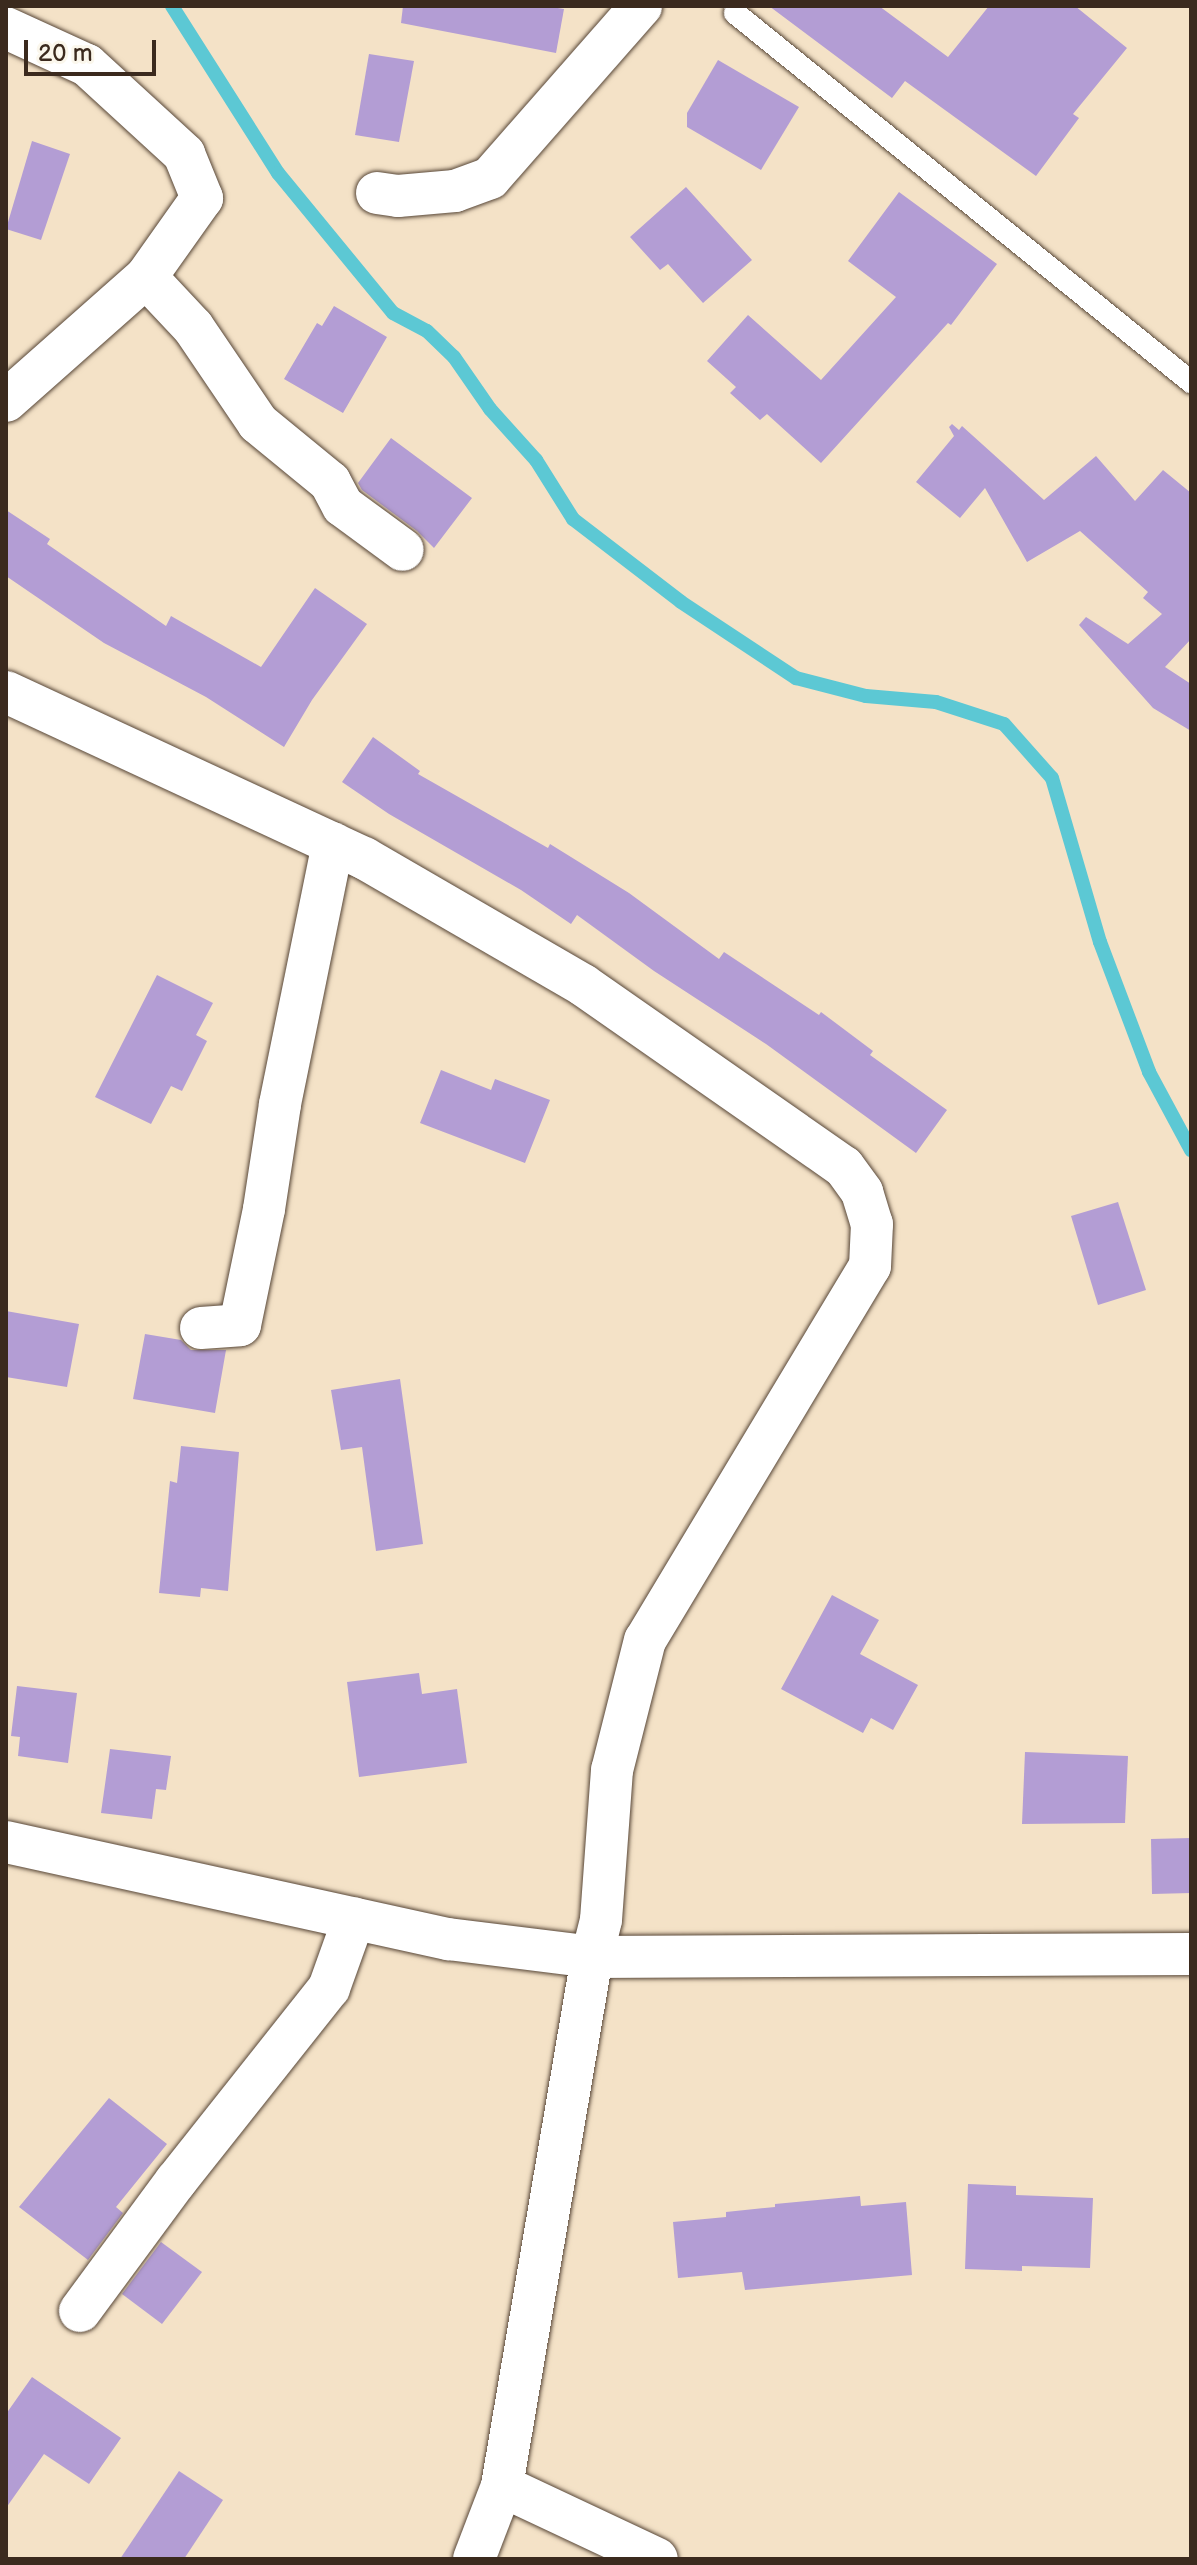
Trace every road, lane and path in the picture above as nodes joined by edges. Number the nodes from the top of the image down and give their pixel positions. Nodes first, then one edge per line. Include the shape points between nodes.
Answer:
1 (641, 6) edge
2 (735, 13) dead end
3 (6, 28) edge
4 (377, 193) dead end
5 (146, 277) junction
6 (1191, 382) edge
7 (6, 401) edge
8 (403, 550) dead end
9 (6, 692) edge
10 (333, 843) junction
11 (201, 1328) dead end
12 (6, 1842) edge
13 (354, 1918) junction
14 (1191, 1954) edge
15 (592, 1957) junction
16 (80, 2311) dead end
17 (502, 2486) junction
18 (474, 2559) edge
19 (657, 2559) edge

1 - 4 street via 490,178 455,191
2 - 6 lane
3 - 5 street via 87,65 184,154 202,198
5 - 7 street
5 - 8 street via 193,327 258,423 330,482 343,506
9 - 10 street
10 - 11 street via 240,1325
10 - 15 street via 583,985 844,1167 862,1192 872,1224 870,1266 645,1640 612,1770 601,1920
12 - 13 street
13 - 15 street via 448,1939
13 - 16 street via 329,1988
14 - 15 street
15 - 17 street
17 - 18 street
17 - 19 street

